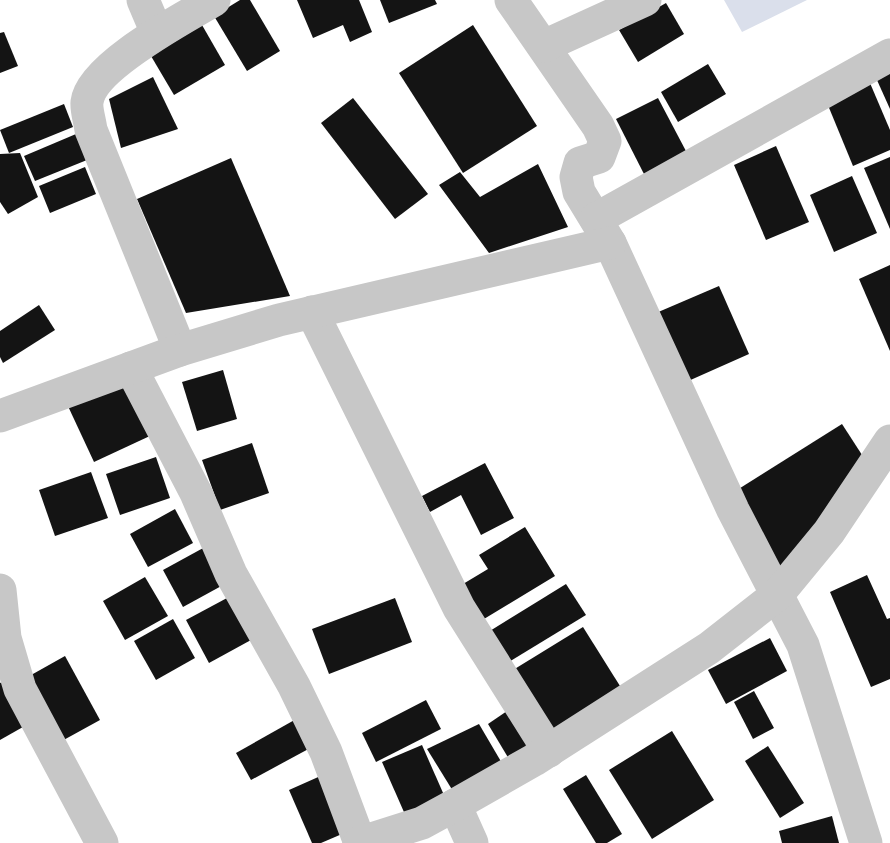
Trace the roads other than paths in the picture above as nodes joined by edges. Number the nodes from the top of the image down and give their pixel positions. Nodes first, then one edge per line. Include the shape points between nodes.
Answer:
1 (143, 0) edge
2 (214, 0) edge
3 (511, 0) edge
4 (645, 0) edge
5 (157, 33) junction
6 (544, 45) junction
7 (890, 55) edge
8 (603, 231) junction
9 (312, 312) junction
10 (180, 350) junction
11 (131, 368) junction
12 (0, 416) edge
13 (890, 441) edge
14 (0, 590) edge
15 (778, 594) junction
16 (549, 751) junction
17 (455, 805) junction
18 (376, 841) edge
19 (102, 843) edge
20 (472, 843) edge
21 (866, 843) edge

1 - 5 street
2 - 5 street
3 - 6 street
4 - 6 street
5 - 10 street via 97,80 87,102 91,130
6 - 8 street via 605,141 599,157 580,163 576,177 579,192
7 - 8 street
8 - 9 street
8 - 15 street via 733,510
9 - 10 street
9 - 16 street via 459,608
10 - 11 street
11 - 12 street
11 - 18 street via 196,494 231,574
13 - 15 street via 830,532
14 - 19 street via 5,638 20,689
15 - 16 street via 710,648
15 - 21 street via 803,645
16 - 17 street
17 - 18 street
17 - 20 street

